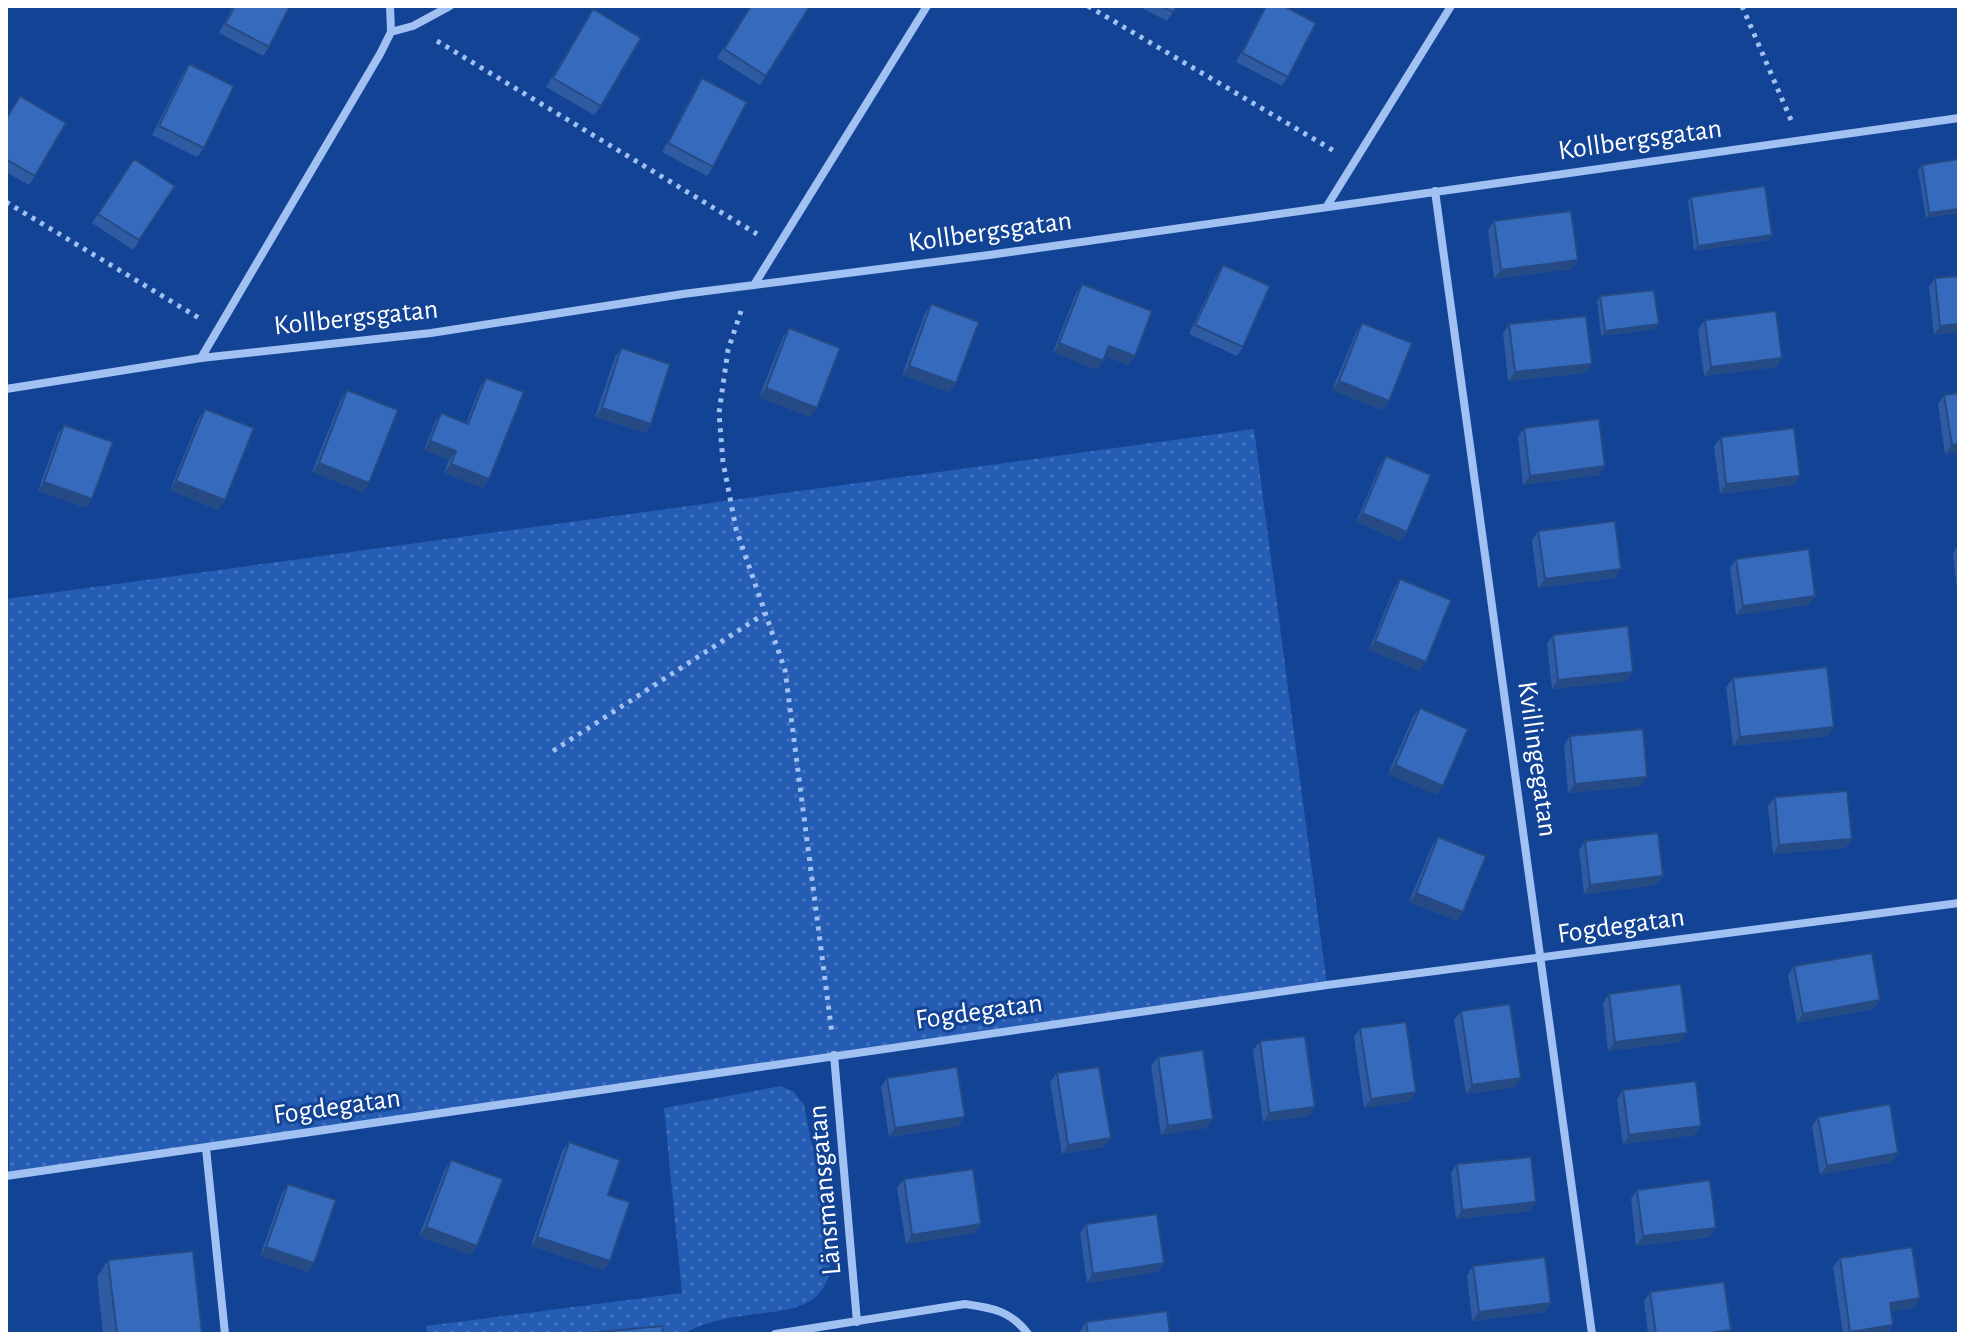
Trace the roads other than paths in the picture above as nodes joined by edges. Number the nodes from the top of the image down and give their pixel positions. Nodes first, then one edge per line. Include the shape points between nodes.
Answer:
1 (390, 6) edge
2 (450, 6) edge
3 (927, 6) edge
4 (1451, 6) edge
5 (391, 32) junction
6 (1959, 118) edge
7 (1435, 191) junction
8 (1327, 206) junction
9 (754, 285) junction
10 (201, 358) junction
11 (6, 389) edge
12 (1959, 903) edge
13 (1542, 958) junction
14 (834, 1055) junction
15 (206, 1148) junction
16 (6, 1176) edge
17 (857, 1322) junction
18 (225, 1334) edge
19 (775, 1334) edge
20 (1028, 1334) edge
21 (1592, 1334) edge

1 - 5 street
2 - 5 street
3 - 9 street
4 - 8 street
5 - 10 street, Kollbergsgatan
6 - 7 street, Kollbergsgatan
7 - 8 street, Kollbergsgatan
7 - 13 street, Kvillingegatan
8 - 9 street, Kollbergsgatan
9 - 10 street, Kollbergsgatan via 431,333
10 - 11 street, Kollbergsgatan
12 - 13 street, Fogdegatan
13 - 14 street, Fogdegatan
13 - 21 street, Kvillingegatan
14 - 15 street, Fogdegatan
14 - 17 street, Länsmansgatan
15 - 16 street, Fogdegatan
15 - 18 street
17 - 19 street
17 - 20 street via 965,1304 995,1308 1016,1318

